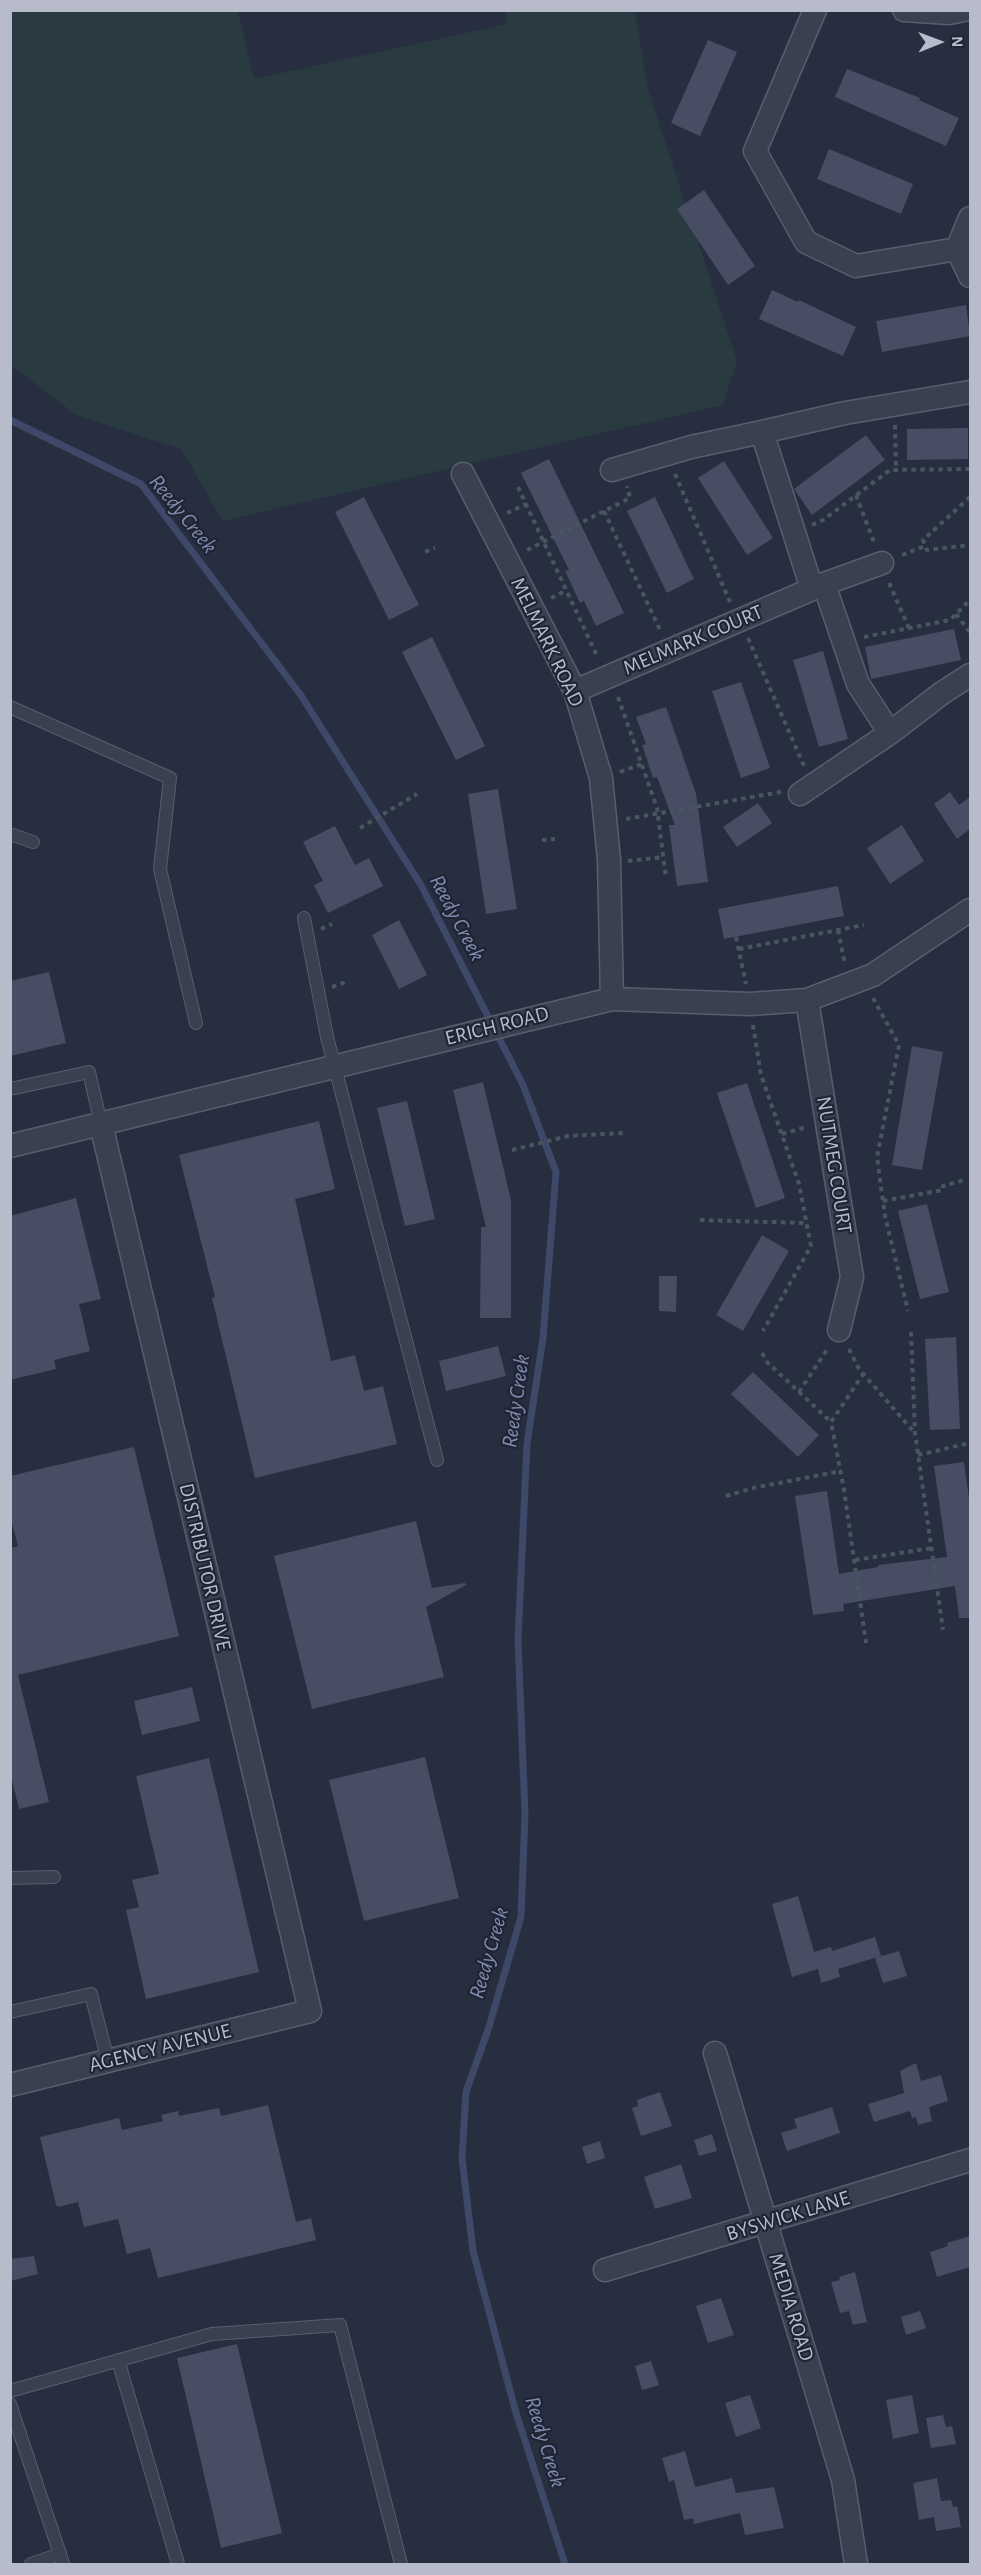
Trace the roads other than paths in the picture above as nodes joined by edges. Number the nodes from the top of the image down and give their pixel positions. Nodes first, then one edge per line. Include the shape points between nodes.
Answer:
1 (815, 10) edge
2 (904, 10) edge
3 (964, 10) edge
4 (970, 218) edge
5 (957, 249) junction
6 (970, 276) edge
7 (970, 392) edge
8 (762, 432) junction
9 (463, 474) dead end
10 (619, 474) road end
11 (882, 563) dead end
12 (818, 586) junction
13 (970, 675) edge
14 (575, 691) junction
15 (10, 707) edge
16 (890, 733) junction
17 (795, 786) road end
18 (10, 834) edge
19 (33, 842) dead end
20 (970, 910) edge
21 (304, 918) dead end
22 (612, 999) junction
23 (807, 1000) junction
24 (196, 1023) dead end
25 (334, 1065) junction
26 (10, 1089) edge
27 (100, 1124) junction
28 (10, 1146) edge
29 (839, 1330) dead end
30 (436, 1460) dead end
31 (54, 1877) dead end
32 (10, 1878) edge
33 (310, 2011) joint
34 (10, 2012) edge
35 (715, 2053) dead end
36 (108, 2061) junction
37 (10, 2085) edge
38 (970, 2160) edge
39 (766, 2223) junction
40 (605, 2270) dead end
41 (118, 2360) junction
42 (10, 2391) edge
43 (10, 2404) edge
44 (61, 2559) edge
45 (31, 2565) edge
46 (178, 2565) edge
47 (401, 2565) edge
48 (856, 2565) edge

1 - 5 street via 755,151 806,242 856,266
2 - 3 street
4 - 5 street
5 - 6 street
7 - 8 street
8 - 10 street via 691,447
8 - 12 street
9 - 14 street, MELMARK ROAD
11 - 12 street, MELMARK COURT
12 - 14 street, MELMARK COURT
12 - 16 street via 858,684
13 - 16 street
14 - 22 street, MELMARK ROAD via 601,778 609,860
15 - 24 lane via 170,778 160,869
16 - 17 street
18 - 19 lane
20 - 23 street, ERICH ROAD via 873,975
21 - 25 lane
22 - 23 street, ERICH ROAD via 750,1004
22 - 25 street, ERICH ROAD
23 - 29 street, NUTMEG COURT via 852,1277
25 - 27 street, ERICH ROAD
25 - 30 lane
26 - 27 lane via 89,1072
27 - 28 street, ERICH ROAD
27 - 33 street, DISTRIBUTOR DRIVE
31 - 32 lane
33 - 36 street, AGENCY AVENUE
34 - 36 lane via 91,1994
35 - 39 street, MEDIA ROAD
36 - 37 street, AGENCY AVENUE
38 - 39 street, BYSWICK LANE
39 - 40 street, BYSWICK LANE
39 - 48 street, MEDIA ROAD via 843,2480
41 - 42 lane
41 - 46 lane
41 - 47 lane via 212,2334 340,2325
43 - 44 lane
44 - 45 lane

